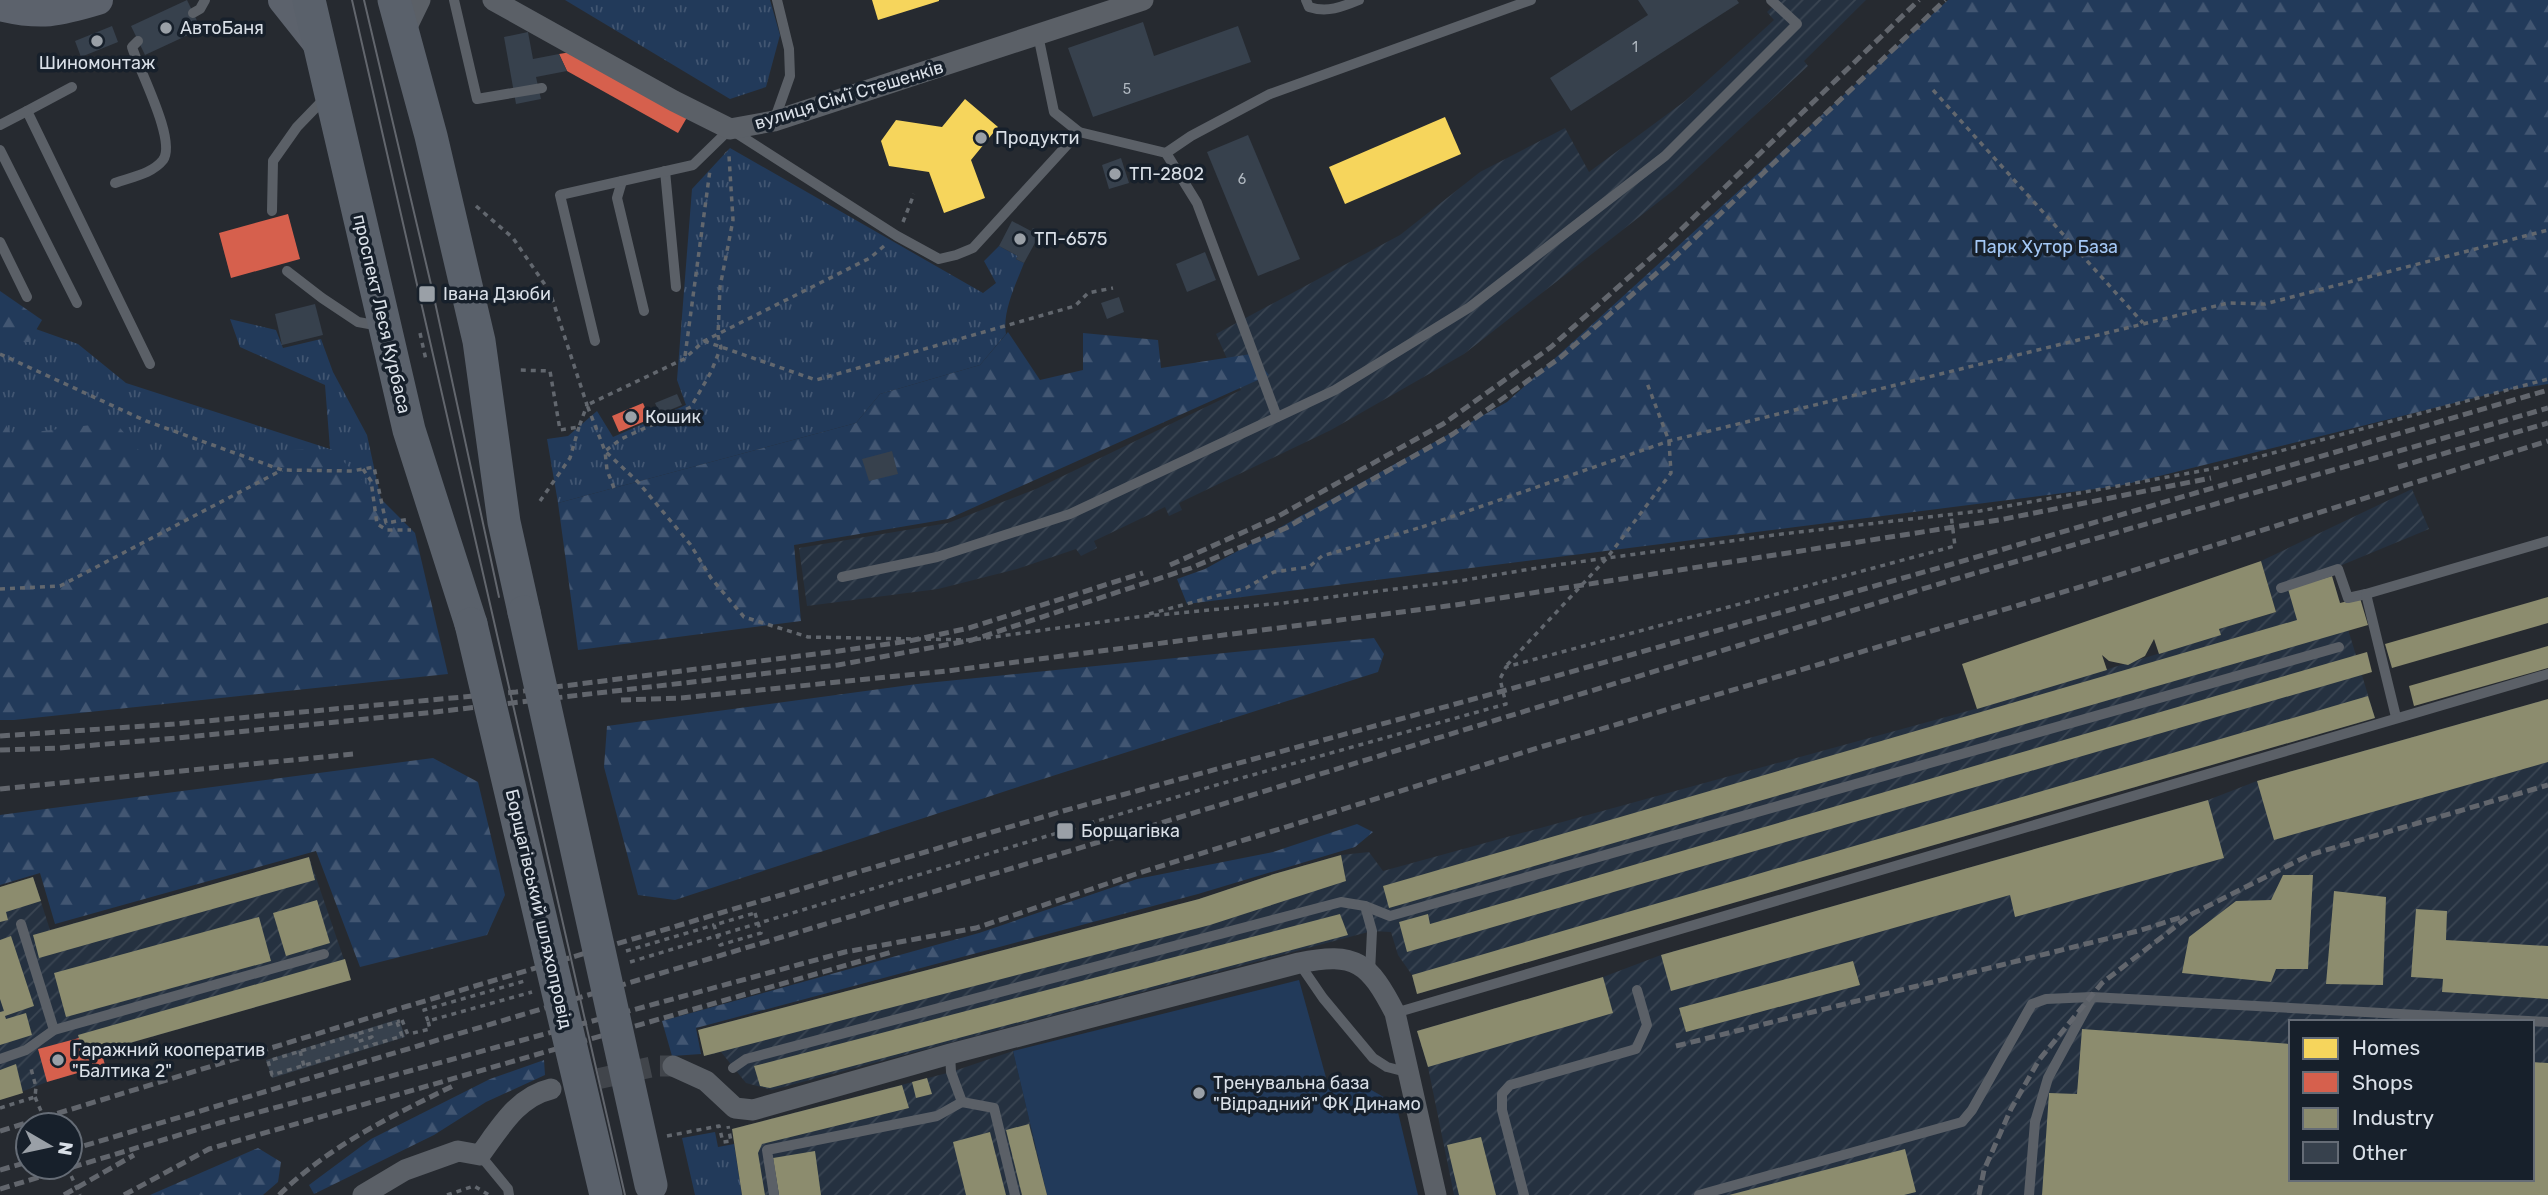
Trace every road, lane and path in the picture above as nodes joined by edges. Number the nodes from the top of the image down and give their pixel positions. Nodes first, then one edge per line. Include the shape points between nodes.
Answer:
1 (98, 0) edge
2 (205, 0) edge
3 (283, 0) edge
4 (309, 0) edge
5 (394, 0) edge
6 (420, 0) edge
7 (454, 0) edge
8 (493, 0) edge
9 (777, 0) edge
10 (1143, 0) edge
11 (1306, 0) edge
12 (1359, 0) edge
13 (1531, 0) edge
14 (1771, 0) edge
15 (0, 6) edge
16 (193, 13) dead end
17 (404, 35) junction
18 (1038, 35) junction
19 (138, 41) dead end
20 (317, 44) junction
21 (72, 87) dead end
22 (542, 88) dead end
23 (1933, 90) dead end
24 (329, 93) junction
25 (27, 111) junction
26 (774, 121) junction
27 (0, 125) edge
28 (730, 129) junction
29 (1079, 132) junction
30 (714, 145) junction
31 (0, 150) edge
32 (1166, 153) junction
33 (665, 171) junction
34 (622, 181) junction
35 (115, 183) dead end
36 (914, 194) dead end
37 (474, 205) dead end
38 (272, 211) dead end
39 (2548, 230) edge
40 (897, 236) junction
41 (0, 242) edge
42 (287, 271) dead end
43 (676, 287) dead end
44 (1112, 288) dead end
45 (27, 297) dead end
46 (77, 303) dead end
47 (644, 311) dead end
48 (2143, 323) junction
49 (384, 327) junction
50 (421, 333) dead end
51 (718, 336) junction
52 (595, 341) dead end
53 (704, 341) junction
54 (721, 347) junction
55 (0, 354) edge
56 (684, 359) junction
57 (426, 360) dead end
58 (150, 364) dead end
59 (517, 370) dead end
60 (2548, 379) edge
61 (1647, 383) dead end
62 (587, 405) junction
63 (1277, 417) junction
64 (579, 427) junction
65 (1669, 441) junction
66 (606, 451) junction
67 (363, 469) junction
68 (282, 470) junction
69 (614, 488) dead end
70 (540, 502) dead end
71 (1951, 514) junction
72 (416, 518) dead end
73 (1432, 524) dead end
74 (1422, 527) junction
75 (416, 530) dead end
76 (2548, 541) edge
77 (1607, 558) junction
78 (842, 578) dead end
79 (2281, 588) dead end
80 (0, 589) edge
81 (2366, 594) junction
82 (1136, 617) junction
83 (471, 624) joint
84 (2339, 647) dead end
85 (1506, 667) junction
86 (2548, 674) edge
87 (2396, 717) junction
88 (1365, 906) junction
89 (758, 923) junction
90 (21, 924) dead end
91 (717, 936) junction
92 (324, 954) dead end
93 (630, 962) dead end
94 (1299, 963) junction
95 (1370, 972) junction
96 (537, 990) dead end
97 (1637, 990) dead end
98 (2092, 997) junction
99 (1395, 1013) junction
100 (2512, 1020) edge
101 (399, 1021) junction
102 (54, 1030) junction
103 (355, 1034) junction
104 (374, 1044) junction
105 (26, 1050) junction
106 (300, 1051) junction
107 (950, 1054) junction
108 (0, 1059) edge
109 (304, 1066) junction
110 (673, 1066) tunnel mouth
111 (733, 1068) dead end
112 (1410, 1073) junction
113 (551, 1089) tunnel mouth
114 (35, 1097) junction
115 (962, 1101) junction
116 (0, 1108) edge
117 (41, 1111) edge
118 (728, 1125) dead end
119 (666, 1136) dead end
120 (480, 1155) junction
121 (652, 1190) edge
122 (363, 1195) edge
123 (447, 1195) edge
124 (489, 1195) edge
125 (509, 1195) edge
126 (606, 1195) edge
127 (774, 1195) edge
128 (1015, 1195) edge
129 (1436, 1195) edge
130 (1524, 1195) edge
131 (1699, 1195) edge
132 (2029, 1195) edge

1 - 15 main road via 63,11 30,13
2 - 16 lane
3 - 20 main road
4 - 20 main road, проспект Леся Курбаса
5 - 17 main road
6 - 17 street
7 - 22 lane via 477,99
8 - 28 street, вулиця Сімʼї Стешенків
9 - 26 lane via 789,49 790,76
10 - 18 street, вулиця Сімʼї Стешенків
11 - 12 lane via 1317,10 1334,10
13 - 32 lane via 1270,94
14 - 63 lane via 1797,24 1665,156 1470,307 1335,390
17 - 121 main road, bridge via 479,341 504,522
18 - 26 street, вулиця Сімʼї Стешенків
18 - 29 lane via 1054,112
19 - 35 lane via 132,47 166,135 167,152 152,170
20 - 24 main road, проспект Леся Курбаса
21 - 25 lane
23 - 48 path
24 - 38 lane via 272,161
24 - 49 main road, проспект Леся Курбаса
25 - 27 lane
25 - 58 lane
26 - 28 street, вулиця Сімʼї Стешенків
28 - 30 lane
28 - 40 lane
29 - 32 lane
29 - 40 lane via 973,247 940,259
30 - 33 lane via 693,165
30 - 51 path via 729,156 733,219 720,287
30 - 56 path
31 - 46 lane
32 - 63 lane via 1197,203
33 - 34 lane
33 - 43 lane
34 - 47 lane via 617,198
34 - 52 lane via 560,195
36 - 40 path
37 - 62 path via 513,238 550,292
39 - 48 path via 2265,304 2228,303
40 - 51 path via 870,258
41 - 45 lane
42 - 49 lane via 358,322
44 - 54 path via 1088,293 1075,306 816,380
48 - 65 path
49 - 83 main road, проспект Леся Курбаса via 409,430
50 - 57 path
51 - 53 path
51 - 54 path
53 - 54 path
53 - 56 path
54 - 66 path via 691,407 621,439
55 - 68 path via 146,421
56 - 62 path
59 - 64 path via 550,371 560,430
60 - 71 path via 2217,468
61 - 65 path
62 - 64 path
62 - 66 path
63 - 78 lane via 1070,514 937,557
64 - 70 path via 570,458
65 - 74 path
65 - 77 path via 1671,472
66 - 69 path
66 - 82 path via 690,544 744,617 808,637 909,641 972,640
67 - 68 path
67 - 72 path via 374,467 386,523
67 - 75 path via 371,481 377,524 387,530
68 - 80 path via 60,586
71 - 77 path
71 - 85 path via 1955,546
73 - 74 path
74 - 82 path via 1322,556 1309,567 1274,572 1246,588
76 - 81 lane
77 - 82 path via 1459,581
77 - 85 path
79 - 81 lane via 2338,569 2347,598
81 - 87 lane
83 - 126 main road, Борщагівський шляхопровід, bridge
84 - 88 lane via 1390,916
85 - 89 path via 1500,679 1506,704 1213,786
86 - 87 lane
87 - 99 lane
88 - 95 lane via 1372,931
88 - 111 lane via 1341,902 746,1059
89 - 91 path
89 - 91 path via 761,933 720,945
89 - 91 path via 755,913 714,925
90 - 102 lane
91 - 93 path
92 - 102 lane
94 - 95 street via 1349,959
94 - 107 street
94 - 112 lane via 1373,1058
95 - 99 street
96 - 101 path via 428,1021 430,1029 408,1035
97 - 130 lane via 1647,1025 1636,1049 1510,1085 1502,1094
98 - 100 lane
98 - 131 lane via 2032,1004 1962,1122
98 - 132 lane via 2048,1078 2035,1122
99 - 112 street
101 - 103 path
101 - 104 path via 402,1036
102 - 105 lane
103 - 104 path via 357,1042 372,1037
103 - 106 path
104 - 109 path
105 - 108 lane
105 - 114 path
106 - 109 path
106 - 109 path via 268,1061 272,1075
107 - 110 street via 753,1110 735,1108 706,1081
107 - 115 lane
112 - 129 street
113 - 120 street via 535,1093 513,1110
114 - 116 path
114 - 117 path
115 - 127 lane via 937,1116 767,1150
115 - 128 lane via 994,1108
118 - 119 path via 731,1141 723,1142 719,1126
120 - 122 street via 457,1151 405,1170
120 - 125 lane
123 - 124 path via 474,1186

